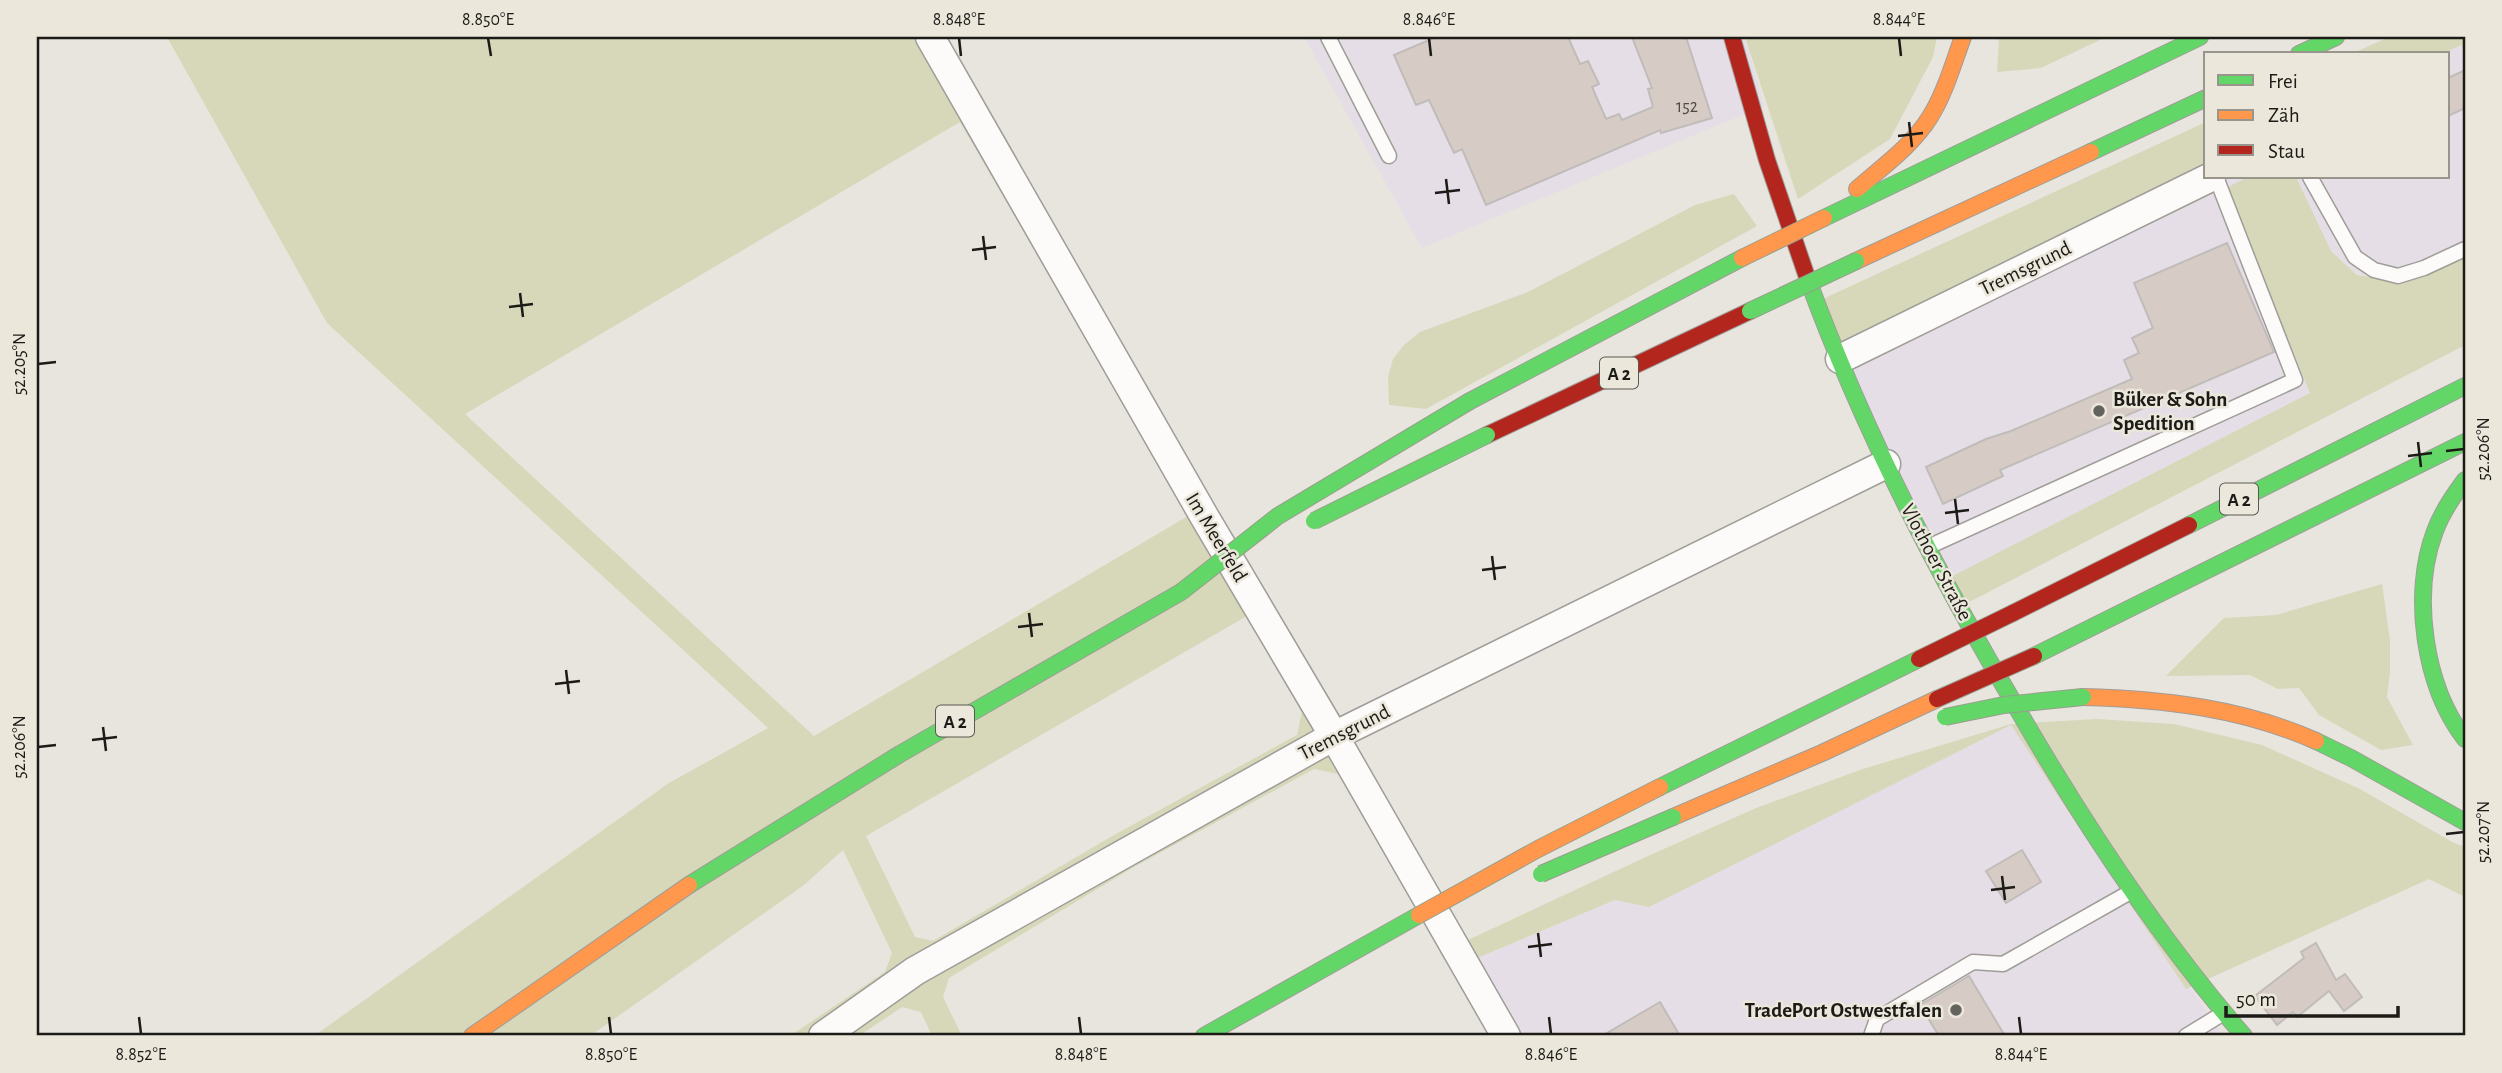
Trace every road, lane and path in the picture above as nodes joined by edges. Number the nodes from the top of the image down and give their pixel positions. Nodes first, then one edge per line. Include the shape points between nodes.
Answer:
1 (930, 37) edge
2 (1328, 37) edge
3 (1732, 37) edge
4 (1963, 37) edge
5 (2200, 37) edge
6 (2336, 37) edge
7 (2303, 52) edge
8 (2204, 99) edge
9 (1389, 156) dead end
10 (2211, 178) edge
11 (2213, 178) edge
12 (2311, 178) edge
13 (1824, 218) junction
14 (2465, 249) edge
15 (1840, 359) junction
16 (2465, 386) edge
17 (2465, 442) edge
18 (1886, 464) junction
19 (2465, 480) edge
20 (1298, 529) dead end
21 (1928, 547) junction
22 (1263, 548) dead end
23 (1181, 592) junction
24 (1334, 736) junction
25 (2465, 739) edge
26 (1822, 753) junction
27 (2465, 822) edge
28 (2133, 890) junction
29 (1419, 915) junction
30 (2224, 1013) junction
31 (472, 1036) edge
32 (823, 1036) edge
33 (1204, 1036) edge
34 (1506, 1036) edge
35 (1871, 1036) edge
36 (2186, 1036) edge
37 (2244, 1036) edge

1 - 24 street, Im Meerfeld
2 - 9 lane
3 - 15 main road, Vlothoer Straße via 1781,201
4 - 13 main road via 1945,88 1928,118
5 - 13 main road
6 - 7 main road
8 - 20 main road, A 2, bridge
10 - 15 street, Tremsgrund
11 - 21 lane via 2295,380
12 - 14 lane via 2355,257 2375,270 2399,276
13 - 23 main road, bridge via 1470,401 1278,516
15 - 18 main road, Vlothoer Straße
16 - 29 main road, A 2, bridge via 1660,787
17 - 26 main road, bridge via 2034,656
18 - 21 main road, Vlothoer Straße
18 - 24 street, Tremsgrund
19 - 25 main road via 2434,529 2423,578 2423,624 2436,683
21 - 28 main road, Vlothoer Straße via 2029,731
22 - 23 main road, A 2, bridge
23 - 31 main road, A 2 via 935,732 733,857
24 - 32 street, Tremsgrund via 915,971
24 - 34 street, Im Meerfeld
26 - 27 main road, bridge via 2004,705 2083,697 2179,701 2225,710 2332,748
26 - 29 main road, bridge via 1548,871
28 - 30 main road, Vlothoer Straße
28 - 35 lane via 2003,964 1973,962 1877,1019
29 - 33 main road, A 2
30 - 36 lane
30 - 37 main road, Vlothoer Straße

